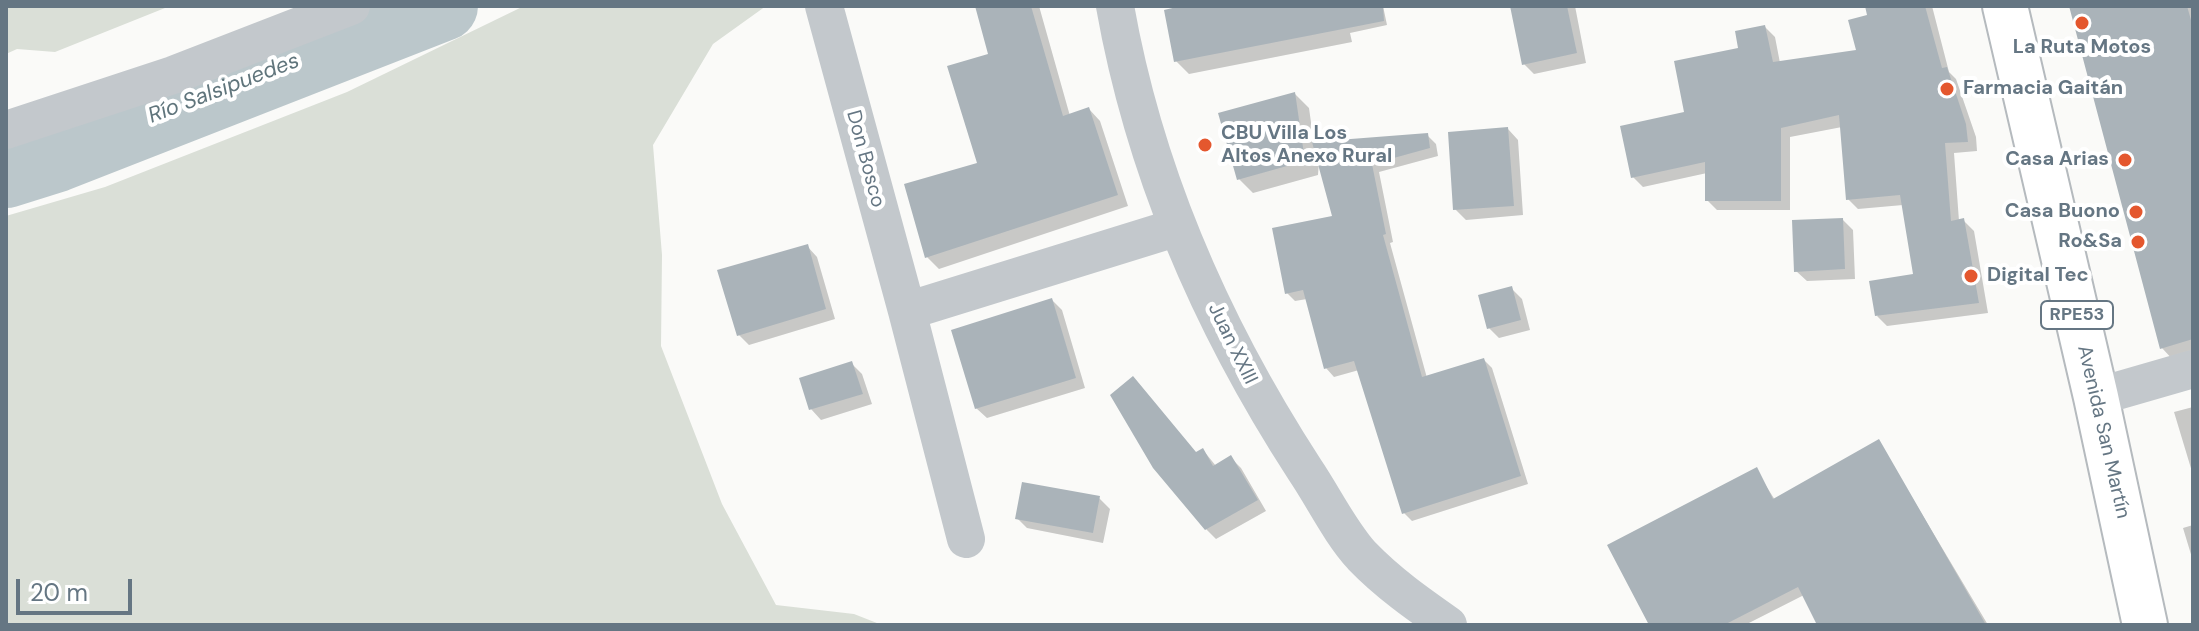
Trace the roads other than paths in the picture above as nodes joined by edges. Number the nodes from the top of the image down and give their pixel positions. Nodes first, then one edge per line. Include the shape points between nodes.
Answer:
1 (351, 6) edge
2 (824, 6) edge
3 (1115, 6) edge
4 (2005, 6) edge
5 (6, 130) edge
6 (1178, 227) junction
7 (907, 311) junction
8 (2193, 369) edge
9 (2096, 397) junction
10 (966, 539) dead end
11 (1448, 625) edge
12 (2145, 625) edge

1 - 5 street via 173,75
2 - 7 street, Don Bosco
3 - 6 street, Juan XXIII via 1141,126
4 - 9 main road, Avenida San Martín / RPE53
6 - 7 street
6 - 11 street, Juan XXIII via 1255,393 1360,555
7 - 10 street, Don Bosco
8 - 9 street
9 - 12 main road, Avenida San Martín / RPE53

